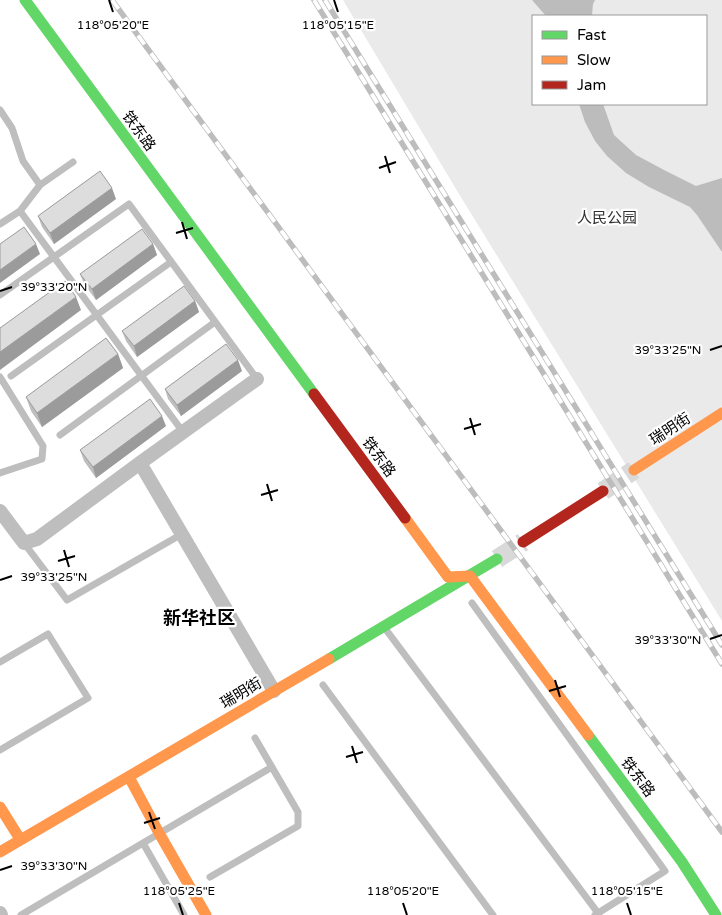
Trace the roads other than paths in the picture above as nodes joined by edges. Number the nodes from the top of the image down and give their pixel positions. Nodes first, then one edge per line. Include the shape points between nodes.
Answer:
1 (25, 0) edge
2 (0, 110) edge
3 (72, 162) dead end
4 (40, 185) junction
5 (20, 210) junction
6 (0, 224) edge
7 (54, 257) junction
8 (171, 262) junction
9 (0, 296) edge
10 (97, 315) junction
11 (215, 322) junction
12 (11, 376) dead end
13 (141, 376) junction
14 (0, 377) edge
15 (257, 379) joint
16 (722, 414) edge
17 (182, 432) junction
18 (60, 435) dead end
19 (140, 463) junction
20 (634, 470) tunnel mouth
21 (0, 473) edge
22 (603, 491) tunnel mouth
23 (0, 511) edge
24 (182, 534) junction
25 (523, 542) tunnel mouth
26 (24, 543) junction
27 (497, 559) tunnel mouth
28 (470, 576) junction
29 (472, 603) dead end
30 (384, 626) junction
31 (0, 662) edge
32 (322, 684) dead end
33 (274, 691) junction
34 (255, 738) dead end
35 (1, 747) edge
36 (272, 768) junction
37 (129, 777) junction
38 (0, 807) edge
39 (159, 833) junction
40 (20, 839) junction
41 (143, 842) junction
42 (0, 852) edge
43 (210, 877) dead end
44 (596, 914) edge
45 (21, 915) edge
46 (184, 915) edge
47 (206, 915) edge
48 (493, 915) edge
49 (716, 915) edge

1 - 28 street, 铁东路 via 448,577
2 - 4 lane via 12,128 23,161
3 - 4 lane
4 - 5 lane
5 - 6 lane
5 - 7 lane
7 - 8 lane via 128,204
7 - 9 lane
7 - 10 lane
8 - 10 lane
8 - 11 lane
10 - 12 lane
10 - 13 lane
11 - 13 lane
11 - 15 lane
13 - 17 lane
13 - 18 lane
14 - 21 lane via 44,446 42,459
15 - 17 street
16 - 20 street, 瑞明街
17 - 19 street
19 - 24 street
19 - 26 street via 37,539
22 - 25 street
23 - 26 street
24 - 26 lane via 67,600
24 - 33 street
27 - 28 street, 瑞明街
28 - 30 street, 瑞明街
28 - 49 street, 铁东路 via 682,862
29 - 44 lane via 665,871
30 - 33 street, 瑞明街
30 - 44 lane
31 - 35 lane via 48,634 88,698
32 - 48 lane
33 - 37 street, 瑞明街
34 - 36 lane
36 - 39 lane
36 - 43 lane via 298,812 298,826
37 - 39 street
37 - 40 street, 瑞明街
38 - 40 street
39 - 41 lane
39 - 47 street
40 - 42 street, 瑞明街
41 - 45 lane
41 - 46 lane

